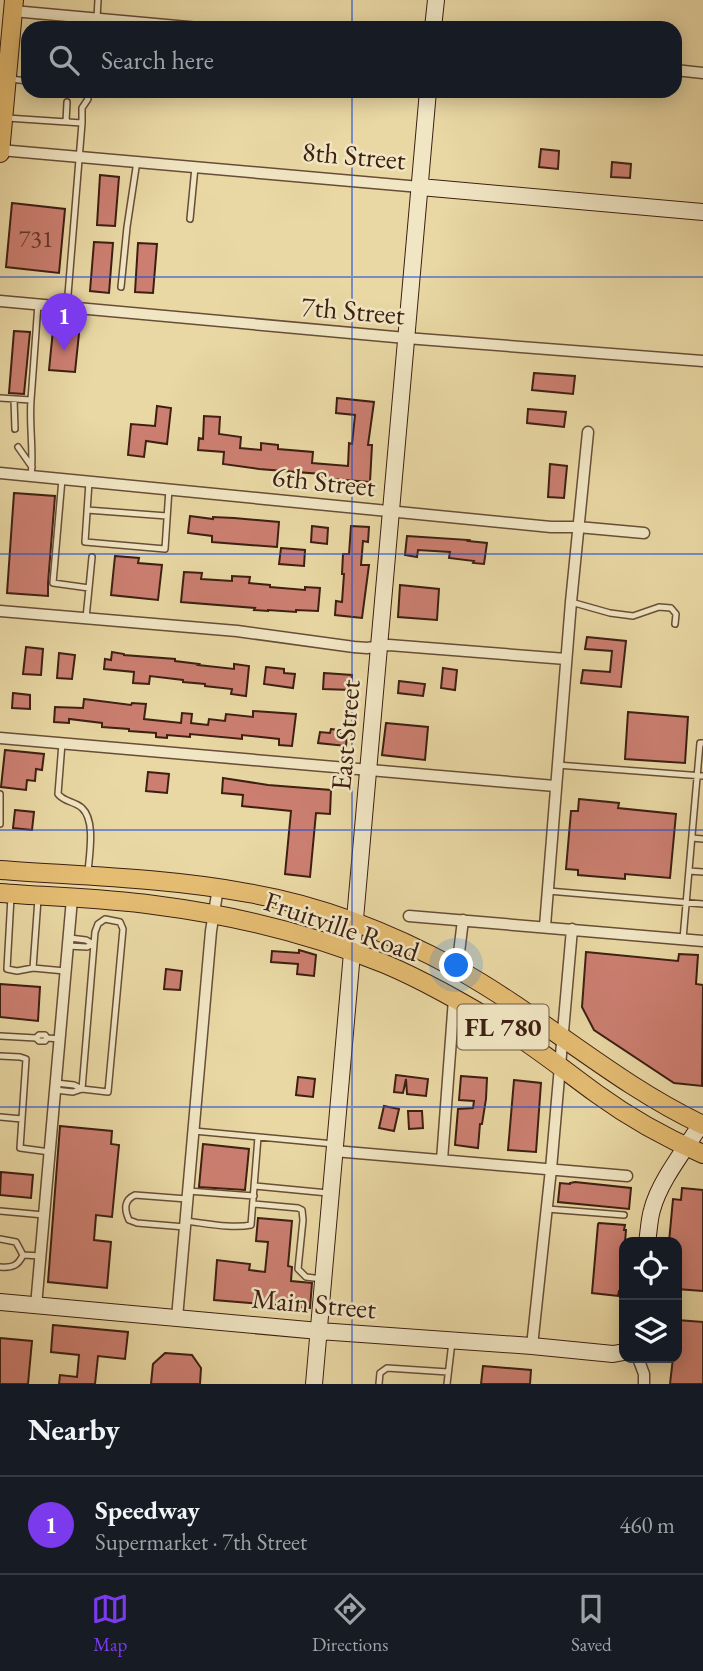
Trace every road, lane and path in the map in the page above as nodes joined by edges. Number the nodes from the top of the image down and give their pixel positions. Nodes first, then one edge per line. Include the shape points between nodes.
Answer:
1 (98, 0) edge
2 (436, 0) edge
3 (13, 6) edge
4 (97, 18) junction
5 (128, 21) edge
6 (434, 21) edge
7 (682, 71) edge
8 (703, 73) edge
9 (7, 79) junction
10 (21, 80) edge
11 (88, 98) edge
12 (427, 98) edge
13 (67, 102) dead end
14 (3, 118) junction
15 (66, 122) junction
16 (82, 123) junction
17 (0, 151) edge
18 (78, 156) junction
19 (137, 162) junction
20 (195, 167) junction
21 (420, 187) junction
22 (703, 212) edge
23 (190, 219) dead end
24 (121, 287) dead end
25 (0, 301) edge
26 (38, 304) junction
27 (67, 307) junction
28 (406, 338) junction
29 (703, 361) edge
30 (0, 398) edge
31 (14, 399) junction
32 (31, 400) junction
33 (15, 429) dead end
34 (588, 432) dead end
35 (18, 447) dead end
36 (32, 471) junction
37 (0, 473) edge
38 (62, 479) junction
39 (89, 482) junction
40 (169, 489) junction
41 (87, 510) junction
42 (391, 511) junction
43 (167, 516) junction
44 (578, 527) junction
45 (644, 533) dead end
46 (92, 557) dead end
47 (89, 588) junction
48 (570, 602) junction
49 (0, 611) edge
50 (86, 618) junction
51 (676, 624) dead end
52 (380, 646) junction
53 (566, 659) junction
54 (0, 738) edge
55 (62, 743) junction
56 (703, 743) edge
57 (557, 765) junction
58 (368, 770) junction
59 (700, 776) edge
60 (555, 786) junction
61 (0, 794) edge
62 (695, 804) junction
63 (703, 805) edge
64 (0, 824) edge
65 (692, 838) junction
66 (703, 839) edge
67 (0, 870) edge
68 (689, 871) junction
69 (703, 873) edge
70 (88, 876) junction
71 (218, 888) junction
72 (548, 891) junction
73 (5, 894) edge
74 (38, 896) junction
75 (72, 899) junction
76 (686, 903) junction
77 (703, 904) edge
78 (214, 914) junction
79 (409, 916) dead end
80 (463, 920) junction
81 (354, 923) junction
82 (545, 926) junction
83 (572, 929) junction
84 (683, 939) junction
85 (703, 941) edge
86 (69, 942) junction
87 (93, 944) junction
88 (351, 952) junction
89 (33, 968) junction
90 (457, 969) junction
91 (65, 972) junction
92 (454, 999) junction
93 (0, 1036) edge
94 (563, 1038) junction
95 (60, 1039) junction
96 (0, 1056) edge
97 (559, 1067) junction
98 (56, 1087) junction
99 (82, 1089) junction
100 (0, 1117) edge
101 (22, 1119) junction
102 (702, 1123) edge
103 (194, 1131) junction
104 (258, 1137) junction
105 (335, 1148) junction
106 (695, 1150) edge
107 (50, 1152) junction
108 (442, 1160) junction
109 (551, 1169) junction
110 (627, 1176) dead end
111 (255, 1186) junction
112 (330, 1193) junction
113 (188, 1195) junction
114 (254, 1196) junction
115 (253, 1204) junction
116 (547, 1209) junction
117 (0, 1212) edge
118 (44, 1215) junction
119 (624, 1215) dead end
120 (185, 1224) junction
121 (648, 1237) edge
122 (0, 1239) edge
123 (23, 1255) junction
124 (41, 1256) junction
125 (0, 1267) edge
126 (323, 1280) junction
127 (0, 1302) edge
128 (36, 1306) junction
129 (177, 1318) junction
130 (319, 1331) junction
131 (452, 1340) junction
132 (532, 1346) junction
133 (619, 1353) edge
134 (640, 1363) edge
135 (448, 1372) junction
136 (314, 1384) edge
137 (379, 1384) edge
138 (447, 1384) edge
139 (643, 1384) edge

1 - 4 lane
2 - 6 street
3 - 4 street
3 - 9 main road
4 - 5 street
7 - 8 street
9 - 10 lane
9 - 14 main road
11 - 16 lane
12 - 21 street, East Street
13 - 15 lane
14 - 15 lane
14 - 17 main road
15 - 16 lane
16 - 18 lane
17 - 18 street, 8th Street
18 - 19 street, 8th Street
18 - 27 lane
19 - 20 street, 8th Street
19 - 24 lane
20 - 21 street, 8th Street
20 - 23 lane
21 - 22 street, 8th Street
21 - 28 street, East Street
25 - 26 street, 7th Street
26 - 27 street, 7th Street
26 - 32 lane
27 - 28 street, 7th Street
28 - 29 street, 7th Street
28 - 42 street, East Street
30 - 31 lane
31 - 32 lane
31 - 33 lane
32 - 36 lane
34 - 44 street
35 - 36 lane
36 - 37 street, 6th Street
36 - 38 street, 6th Street
38 - 39 street, 6th Street
38 - 47 lane via 53,583
39 - 40 street, 6th Street
39 - 41 lane
40 - 42 street, 6th Street
40 - 43 lane
41 - 43 lane
41 - 43 lane via 85,542 164,549
42 - 44 street, 6th Street
42 - 52 street, East Street
44 - 45 street, 6th Street
44 - 48 street
46 - 47 lane
47 - 50 lane
48 - 51 lane via 633,616 671,608
48 - 53 street
49 - 50 street
50 - 52 street via 237,631 354,648
52 - 53 street
52 - 58 street, East Street
53 - 57 street
54 - 55 street
55 - 58 street
55 - 70 lane via 58,794 87,814
56 - 59 lane
57 - 59 lane
57 - 60 street
58 - 60 street
58 - 81 street, East Street
59 - 62 lane
60 - 72 street
61 - 64 lane
62 - 63 lane
62 - 65 lane
65 - 66 lane
65 - 68 lane
67 - 70 main road, Fruitville Road / FL 780
68 - 69 lane
68 - 76 lane
70 - 71 main road, Fruitville Road / FL 780
71 - 78 street
71 - 81 main road, Fruitville Road / FL 780 via 297,904
72 - 76 lane
72 - 82 street
73 - 74 main road, Fruitville Road / FL 780
73 - 89 lane via 7,967 18,971
74 - 75 main road, Fruitville Road / FL 780
74 - 89 lane
75 - 78 main road, Fruitville Road / FL 780
75 - 86 street
76 - 77 lane
76 - 84 lane
78 - 88 main road, Fruitville Road / FL 780
78 - 103 street
79 - 80 street
80 - 82 street
80 - 90 street
81 - 88 street, East Street
81 - 90 main road, Fruitville Road / FL 780
82 - 83 street
83 - 84 street
83 - 94 street
84 - 85 street
86 - 87 lane
86 - 91 street
87 - 99 lane
87 - 99 lane via 98,924 105,919 120,922 108,1092
88 - 92 main road, Fruitville Road / FL 780
88 - 105 street, East Street
89 - 91 lane
90 - 94 main road, Fruitville Road / FL 780
91 - 95 street
92 - 97 main road, Fruitville Road / FL 780
92 - 108 street
93 - 95 lane
94 - 97 street
94 - 102 main road, Fruitville Road / FL 780 via 634,1087
95 - 98 street
96 - 101 lane via 26,1059
97 - 106 main road, Fruitville Road / FL 780 via 629,1115
97 - 109 street
98 - 99 lane via 73,1092
98 - 107 street
100 - 101 lane
101 - 107 lane via 20,1148
102 - 106 street
103 - 104 lane
103 - 113 street
104 - 105 lane
104 - 111 lane
105 - 108 street
105 - 112 street, East Street
106 - 121 street via 668,1177 654,1202
107 - 118 street
108 - 109 street
109 - 110 street
109 - 116 street
111 - 112 lane
111 - 114 lane
112 - 126 street, East Street
113 - 114 lane
113 - 120 street
113 - 120 lane via 135,1195 125,1205 129,1220 137,1223
114 - 115 lane
115 - 120 lane via 248,1226
115 - 126 lane via 302,1210 298,1269 306,1278
116 - 119 lane
116 - 132 street
117 - 118 lane
118 - 124 street
120 - 129 street
122 - 123 lane via 16,1242
123 - 124 lane
123 - 125 lane via 14,1266
124 - 128 street
126 - 130 street, East Street
127 - 128 street, Main Street
128 - 129 street, Main Street
129 - 130 street, Main Street
130 - 131 street, Main Street
130 - 136 street, East Street
131 - 132 street, Main Street
131 - 135 lane
132 - 133 street, Main Street
134 - 139 street
135 - 137 lane via 387,1368 380,1373
135 - 138 lane

